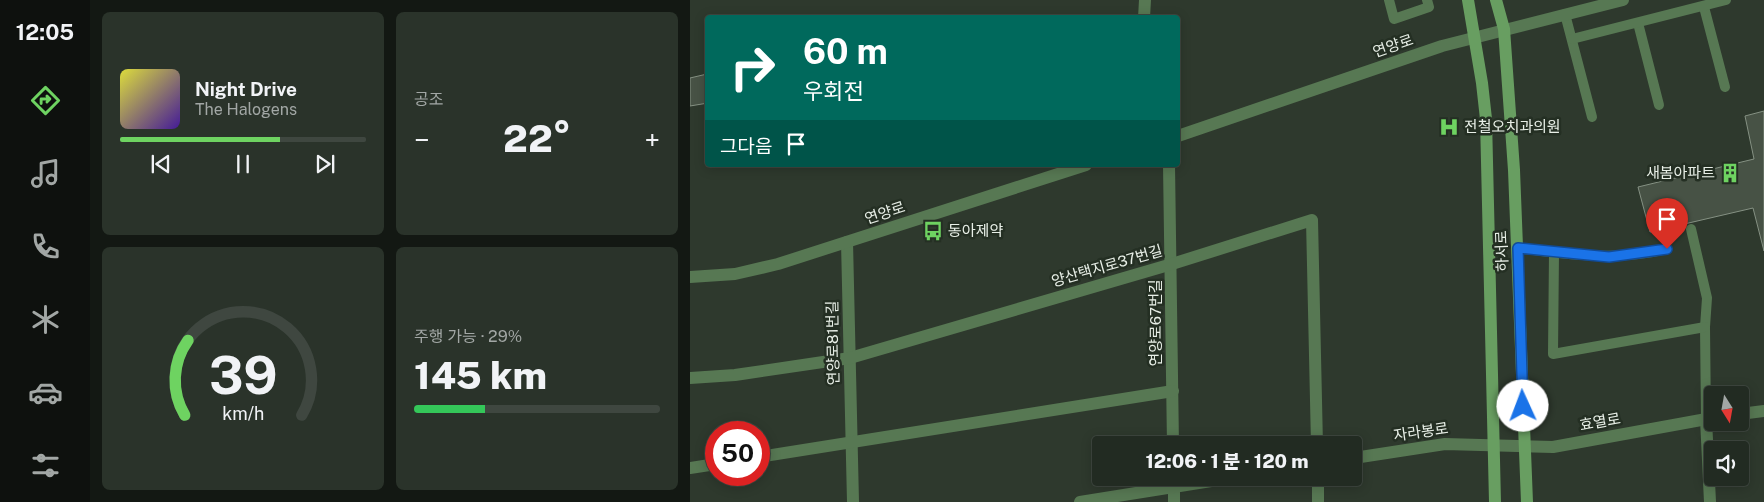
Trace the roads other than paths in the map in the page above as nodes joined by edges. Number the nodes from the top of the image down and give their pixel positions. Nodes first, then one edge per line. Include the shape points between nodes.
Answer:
1 (1145, 0) edge
2 (1389, 0) edge
3 (1427, 0) edge
4 (1468, 0) edge
5 (1496, 0) edge
6 (1623, 0) edge
7 (1726, 0) edge
8 (1704, 7) junction
9 (1565, 14) junction
10 (1144, 15) edge
11 (1638, 23) junction
12 (1504, 29) junction
13 (1476, 37) junction
14 (1572, 39) junction
15 (1725, 87) dead end
16 (1659, 105) dead end
17 (1592, 117) dead end
18 (1180, 135) edge
19 (1080, 167) edge
20 (1169, 167) edge
21 (1691, 229) dead end
22 (847, 242) junction
23 (1518, 248) junction
24 (1667, 249) dead end
25 (1554, 253) junction
26 (1172, 264) junction
27 (690, 277) edge
28 (1705, 327) junction
29 (850, 358) junction
30 (690, 378) edge
31 (1708, 386) edge
32 (1173, 391) junction
33 (1764, 410) edge
34 (1749, 412) edge
35 (1704, 420) edge
36 (1709, 431) edge
37 (1173, 436) edge
38 (1317, 436) edge
39 (851, 443) junction
40 (1493, 443) junction
41 (1524, 445) junction
42 (770, 455) edge
43 (1362, 457) edge
44 (1155, 486) edge
45 (1174, 486) edge
46 (1318, 486) edge
47 (853, 502) edge
48 (1080, 502) edge
49 (1174, 502) edge
50 (1318, 502) edge
51 (1495, 502) edge
52 (1527, 502) edge
53 (1710, 502) edge

1 - 10 street
2 - 3 lane via 1394,19 1429,7
4 - 13 main road, 하서로
5 - 12 main road, 하서로
6 - 9 street, 연양로
7 - 8 lane
8 - 11 lane
8 - 15 lane
9 - 12 street, 연양로
9 - 14 lane
11 - 14 lane
11 - 16 lane
12 - 13 street, 연양로
12 - 23 main road, 하서로
13 - 18 street, 연양로
13 - 40 main road, 하서로 via 1486,119
14 - 17 lane
19 - 22 street, 연양로
20 - 26 street, 연양로67번길
21 - 28 lane via 1707,298
22 - 27 street, 연양로 via 735,274
22 - 29 street, 연양로81번길
23 - 25 lane
23 - 41 main road, 하서로
24 - 25 lane via 1609,257
25 - 28 lane via 1553,354
26 - 29 street, 양산택지로37번길
26 - 32 street, 연양로67번길
26 - 38 street, 양산택지로37번길 via 1312,220
28 - 31 lane
29 - 30 street, 양산택지로37번길 via 735,375
29 - 39 street, 연양로81번길
32 - 37 street, 연양로67번길
32 - 39 street
33 - 34 street
35 - 41 street, 효열로 via 1561,446
36 - 53 street
39 - 42 street
39 - 47 street, 연양로81번길
40 - 41 street, 효열로
40 - 43 street, 자라봉로 via 1444,444
40 - 51 main road, 하서로
41 - 52 main road, 하서로
44 - 48 street
45 - 49 street
46 - 50 street

